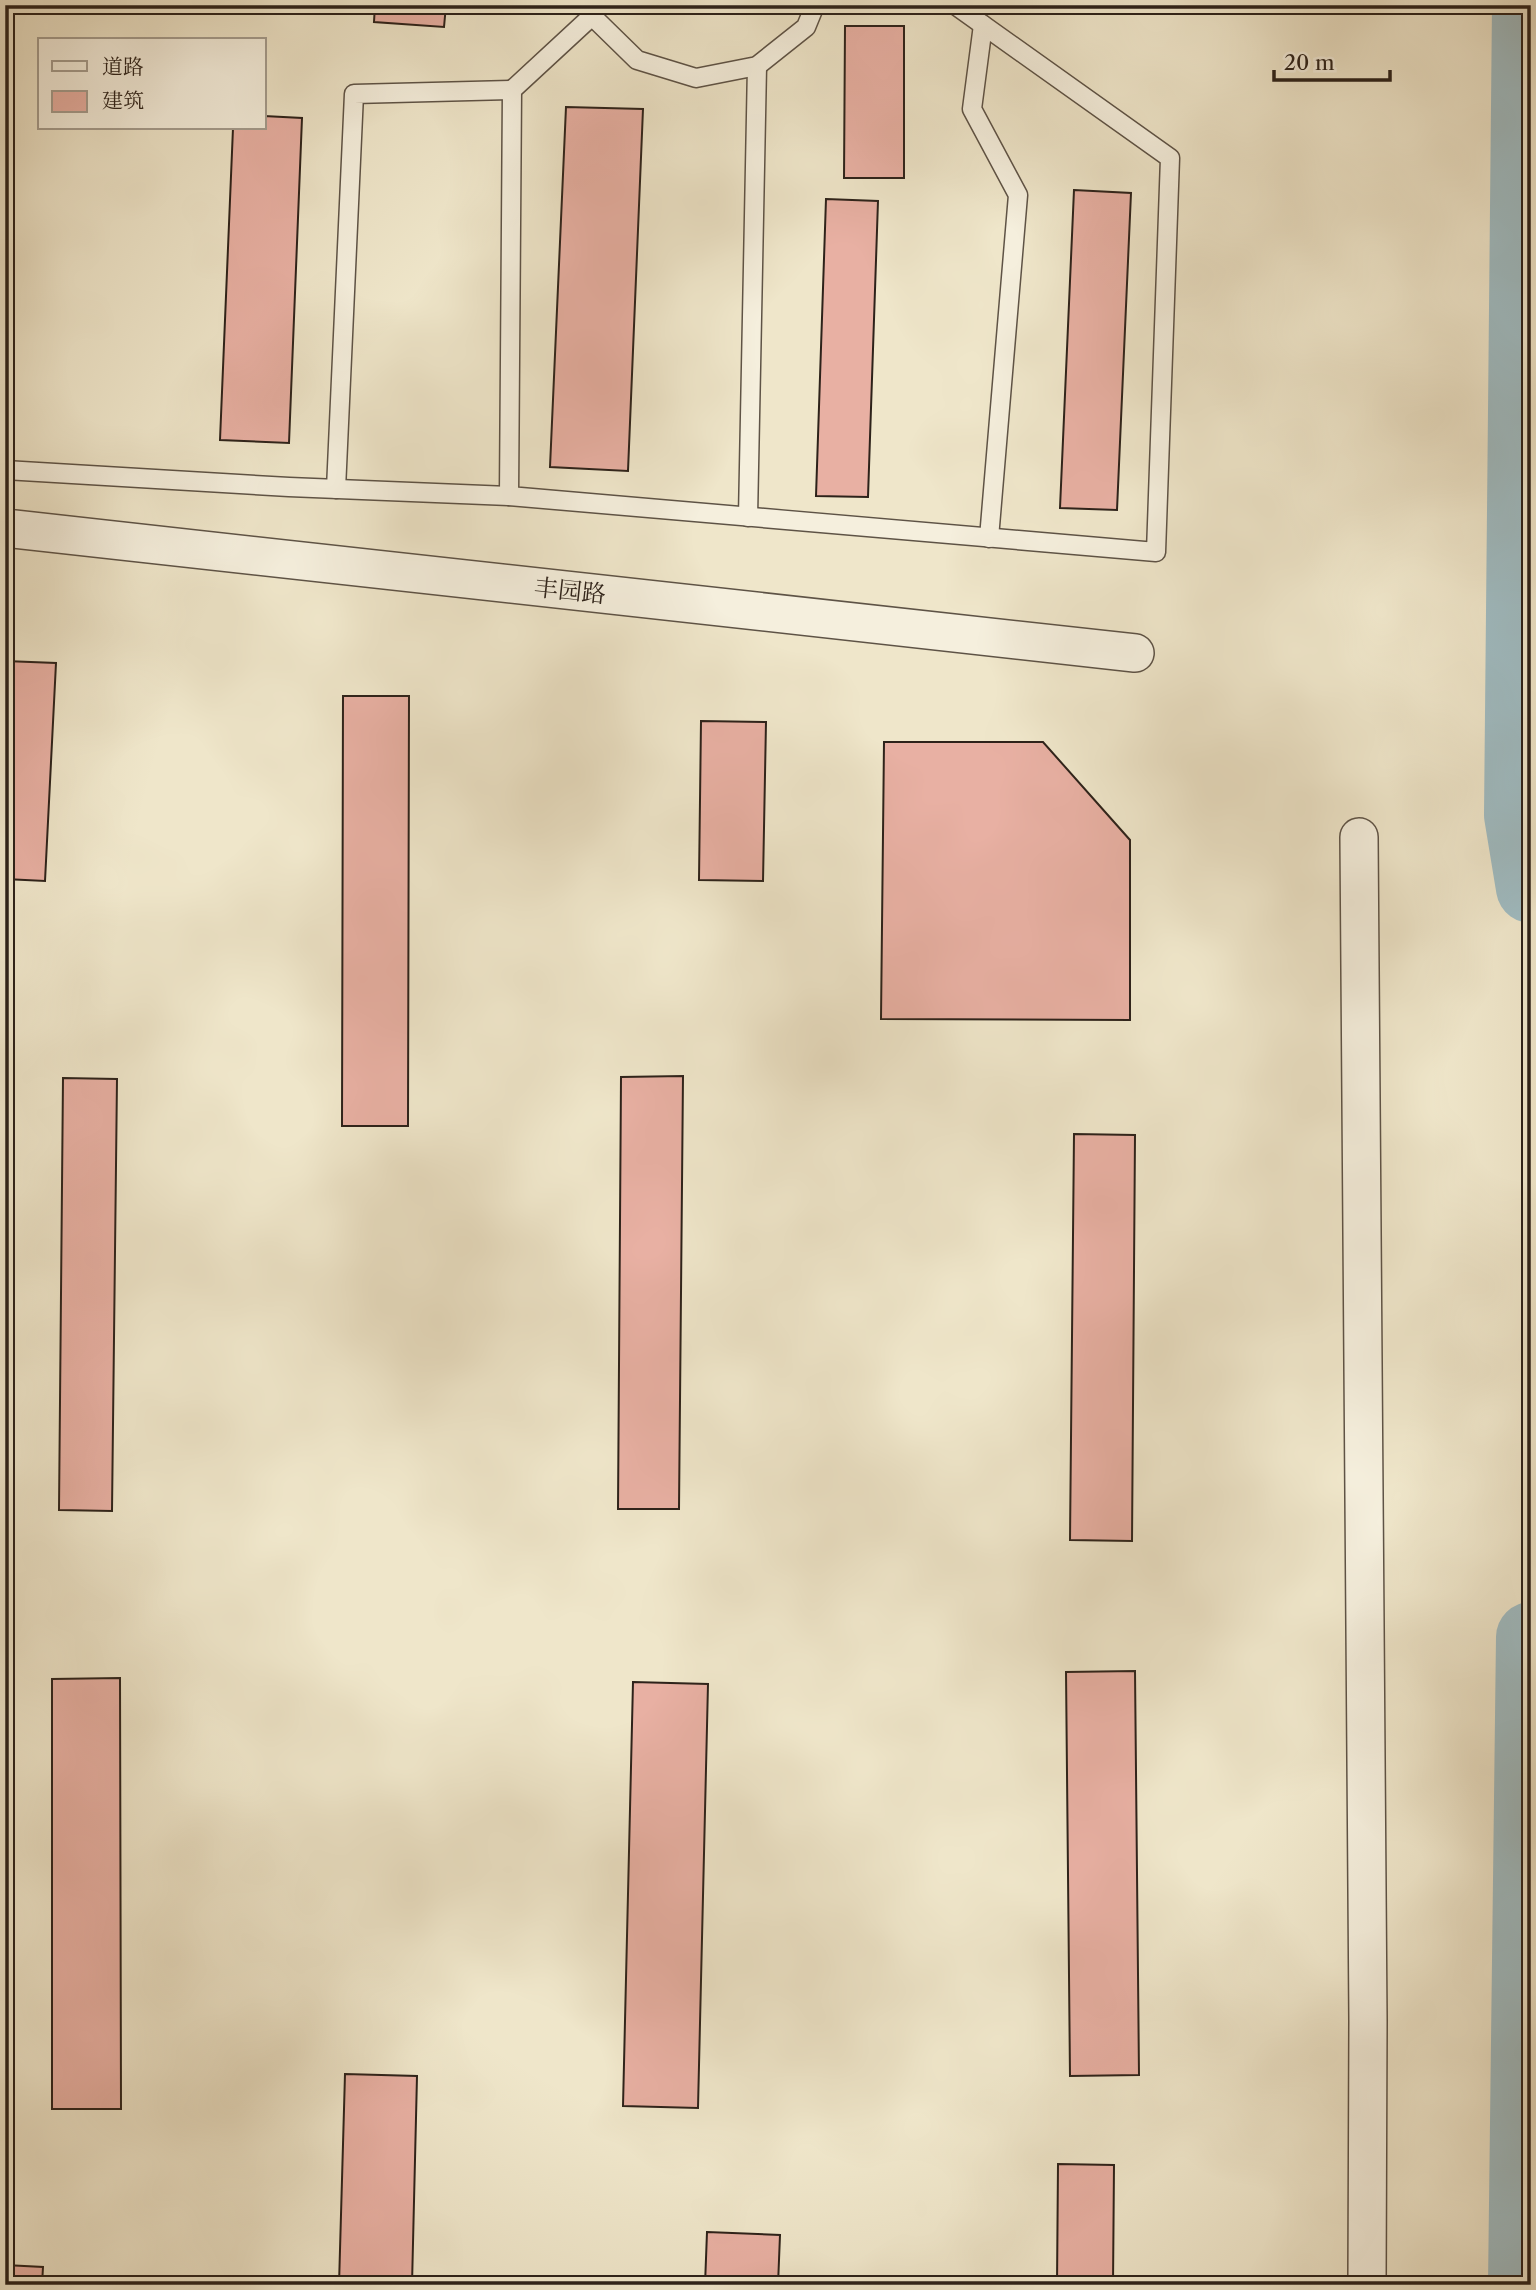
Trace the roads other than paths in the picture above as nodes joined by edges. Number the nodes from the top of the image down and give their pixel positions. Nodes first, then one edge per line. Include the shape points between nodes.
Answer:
1 (815, 5) edge
2 (955, 5) edge
3 (590, 11) edge
4 (984, 25) junction
5 (757, 66) junction
6 (512, 90) junction
7 (5, 470) edge
8 (336, 489) junction
9 (509, 496) junction
10 (748, 517) junction
11 (5, 528) edge
12 (989, 538) junction
13 (1135, 653) dead end
14 (1359, 837) dead end
15 (1367, 2285) edge

1 - 5 lane via 806,27
2 - 4 lane
3 - 5 lane via 637,60 696,78
3 - 6 lane
4 - 12 lane via 972,109 1018,195
4 - 12 lane via 1170,158 1156,552
5 - 10 lane
6 - 8 lane via 354,94
6 - 9 lane
7 - 8 lane
8 - 9 lane
9 - 10 lane
10 - 12 lane
11 - 13 street, 丰园路
14 - 15 street

